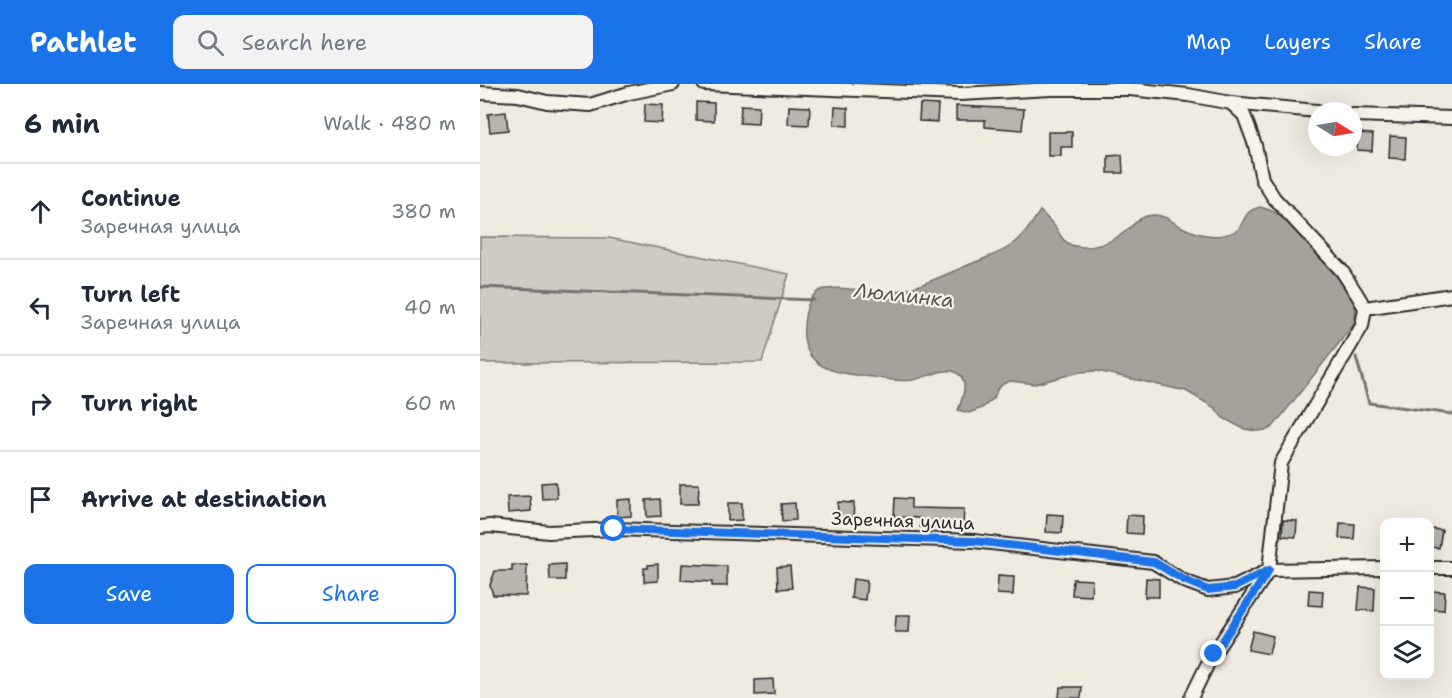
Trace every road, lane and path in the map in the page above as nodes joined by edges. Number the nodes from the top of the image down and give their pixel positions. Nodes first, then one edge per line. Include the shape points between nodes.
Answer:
1 (673, 84) edge
2 (704, 84) edge
3 (1051, 86) edge
4 (480, 93) edge
5 (1231, 103) junction
6 (1308, 110) edge
7 (1362, 115) edge
8 (1452, 118) edge
9 (1452, 296) edge
10 (1365, 308) junction
11 (480, 527) edge
12 (1380, 568) edge
13 (1434, 568) edge
14 (1452, 568) edge
15 (1269, 570) junction
16 (1189, 696) edge

1 - 4 street via 590,105
2 - 3 street via 960,94
3 - 5 street via 1130,89
5 - 6 street
5 - 10 street via 1244,115 1262,179 1274,198 1342,270
7 - 8 street
9 - 10 street
10 - 15 street via 1362,326 1281,463
11 - 15 street, Заречная улица via 549,532 614,529 974,541 1154,562 1208,590 1235,587
12 - 15 street, Заречная улица
13 - 14 street
15 - 16 street

